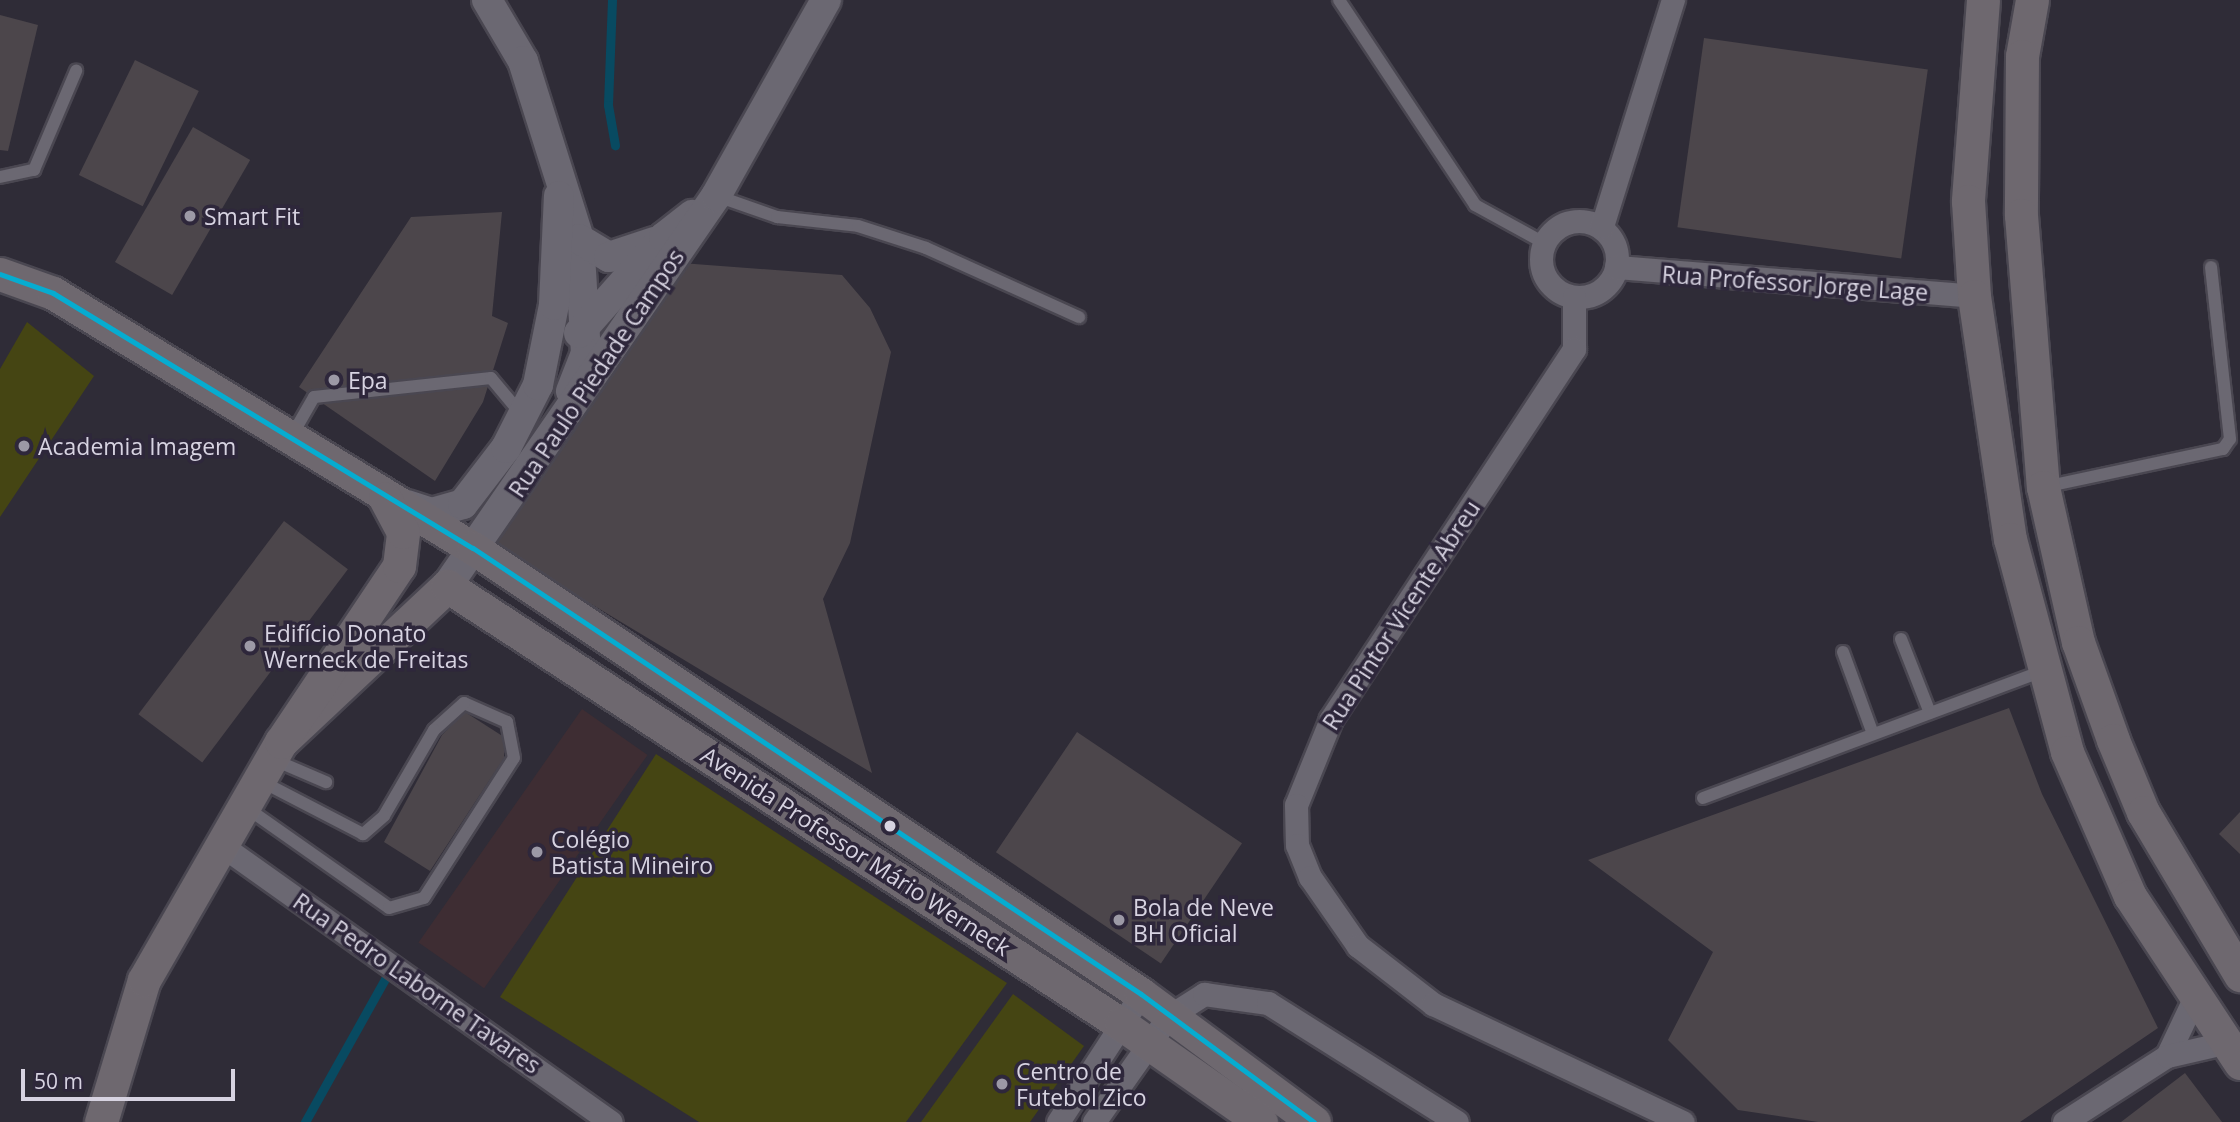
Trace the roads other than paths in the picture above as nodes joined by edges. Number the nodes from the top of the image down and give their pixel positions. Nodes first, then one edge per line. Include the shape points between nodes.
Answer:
1 (487, 0) edge
2 (826, 0) edge
3 (1339, 0) edge
4 (1673, 0) edge
5 (1983, 0) edge
6 (2032, 0) edge
7 (76, 71) dead end
8 (0, 177) edge
9 (560, 178) junction
10 (716, 196) junction
11 (1602, 226) junction
12 (664, 237) junction
13 (579, 239) junction
14 (1544, 243) junction
15 (1616, 267) junction
16 (2211, 267) dead end
17 (0, 274) edge
18 (1974, 296) junction
19 (1574, 297) junction
20 (1079, 317) dead end
21 (587, 323) junction
22 (2033, 371) junction
23 (538, 385) junction
24 (522, 415) junction
25 (289, 440) junction
26 (551, 443) junction
27 (2043, 487) junction
28 (385, 498) junction
29 (473, 548) junction
30 (447, 586) junction
31 (1901, 639) dead end
32 (1843, 652) dead end
33 (2045, 670) junction
34 (1930, 713) junction
35 (1873, 734) junction
36 (264, 772) junction
37 (326, 782) dead end
38 (1703, 798) dead end
39 (221, 845) junction
40 (2212, 931) junction
41 (2240, 975) edge
42 (1141, 995) junction
43 (2194, 999) junction
44 (1168, 1017) junction
45 (1134, 1033) junction
46 (2235, 1048) edge
47 (2167, 1056) junction
48 (101, 1122) edge
49 (611, 1122) edge
50 (1058, 1122) edge
51 (1094, 1122) edge
52 (1261, 1122) edge
53 (1314, 1122) edge
54 (1457, 1122) edge
55 (1684, 1122) edge
56 (2064, 1122) edge

1 - 9 street via 523,61
2 - 10 street, Rua Paulo Piedade Campos
3 - 14 lane via 1475,205
4 - 11 street
5 - 18 main road via 1968,201
6 - 22 main road via 2019,139
7 - 8 lane via 34,170
9 - 13 street
9 - 23 street via 554,305
10 - 12 street, Rua Paulo Piedade Campos
10 - 20 lane via 777,217 858,226 926,248
10 - 26 street, Rua Paulo Piedade Campos
11 - 14 street via 1574,220
11 - 15 street via 1617,252
12 - 13 street via 609,257
12 - 21 street, Rua Paulo Piedade Campos
13 - 21 street
14 - 19 street via 1547,279
15 - 18 street, Rua Professor Jorge Lage
15 - 19 street via 1600,290
16 - 27 lane via 2230,439 2224,449
17 - 25 main road, Avenida Professor Mário Werneck via 53,293
18 - 22 main road
18 - 33 main road via 2010,539
19 - 55 street, Rua Pintor Vicente Abreu via 1574,349 1331,719 1296,805 1297,845 1310,877 1358,946 1433,1004
21 - 23 street, Rua Paulo Piedade Campos
21 - 26 street via 586,353
22 - 27 main road
23 - 24 street
24 - 25 lane via 491,378 314,397
24 - 28 street via 463,504 432,513
25 - 28 main road, Avenida Professor Mário Werneck
26 - 29 street, Rua Paulo Piedade Campos
27 - 40 main road via 2078,642 2113,740 2143,812
28 - 29 main road, Avenida Professor Mário Werneck
28 - 36 main road via 403,532 399,566
29 - 30 street, Rua Paulo Piedade Campos
29 - 42 main road, Avenida Professor Mário Werneck
30 - 36 main road
30 - 45 main road, Avenida Professor Mário Werneck
31 - 34 lane
32 - 35 lane
33 - 34 lane
33 - 43 main road via 2067,752 2130,896
34 - 35 lane
35 - 38 lane
36 - 36 lane via 389,908 424,898 514,758 507,722 464,703 434,730 384,816 363,834
36 - 37 lane
36 - 39 main road
39 - 48 main road via 144,980
39 - 49 street, Rua Pedro Laborne Tavares
40 - 41 main road
40 - 43 main road
42 - 44 main road, Avenida Professor Mário Werneck
42 - 45 street
43 - 46 main road
43 - 47 street
44 - 45 street
44 - 53 main road, Avenida Professor Mário Werneck
44 - 54 street via 1204,994 1268,1003
45 - 50 street
45 - 51 street
45 - 52 main road, Avenida Professor Mário Werneck
46 - 47 street
47 - 56 street

